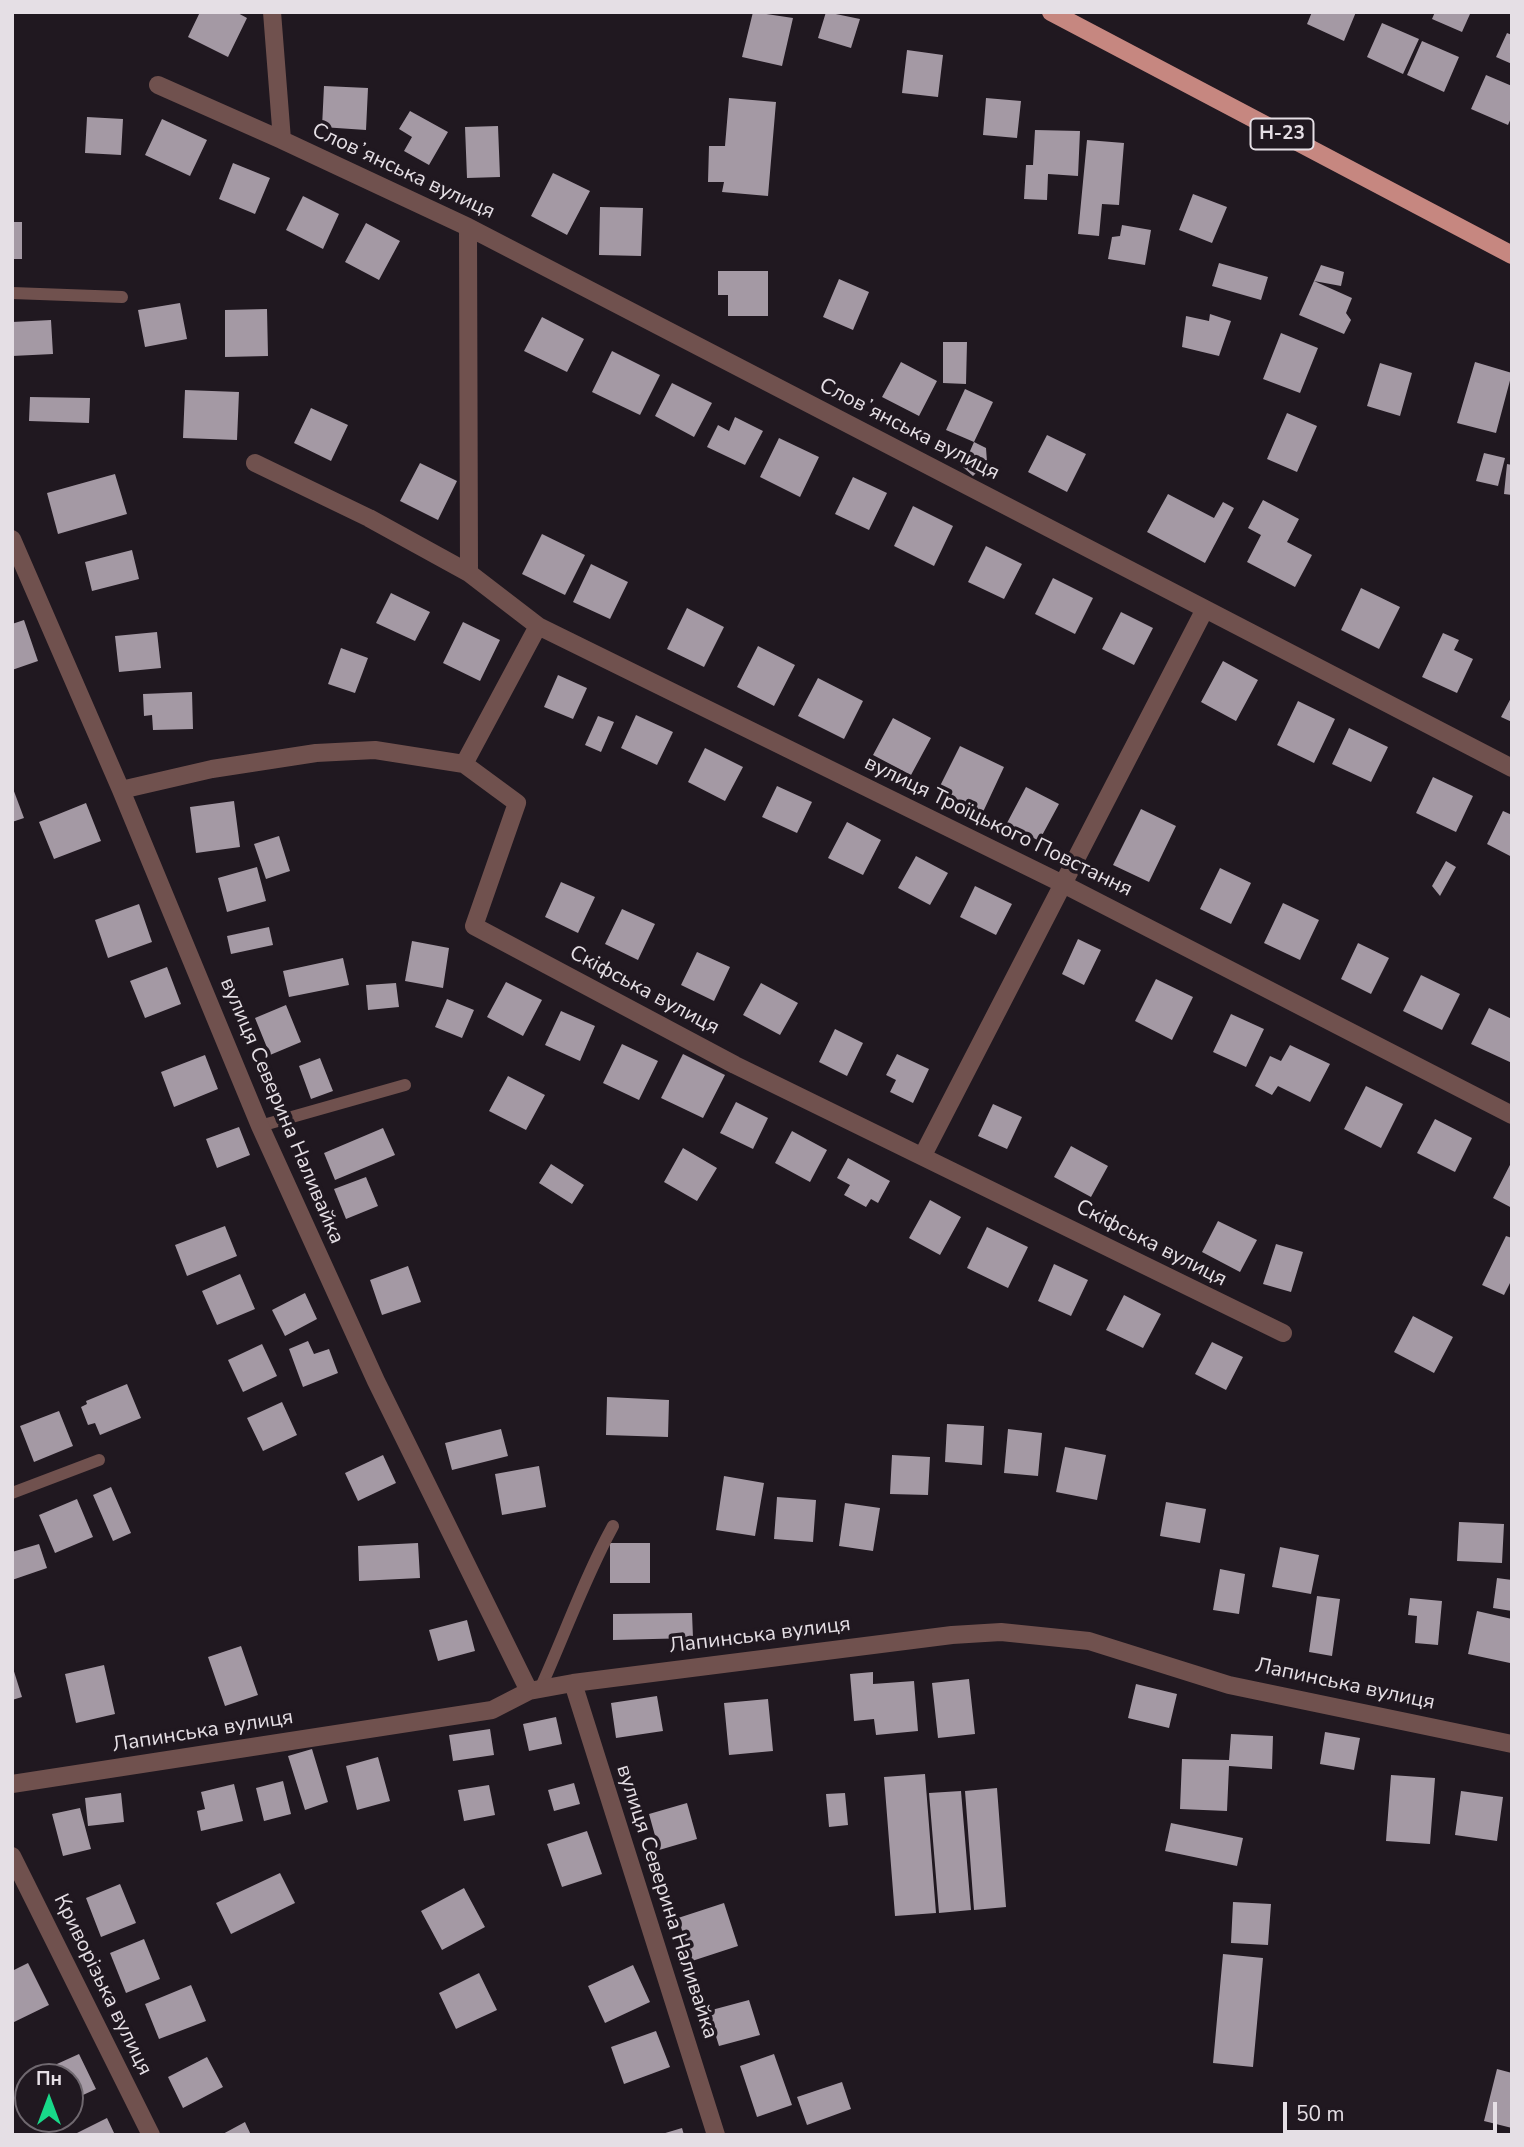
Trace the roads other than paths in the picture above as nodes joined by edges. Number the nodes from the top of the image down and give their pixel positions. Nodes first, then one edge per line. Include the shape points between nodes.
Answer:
1 (272, 12) edge
2 (1051, 12) edge
3 (158, 85) dead end
4 (282, 140) junction
5 (468, 227) junction
6 (1512, 255) edge
7 (12, 293) edge
8 (122, 297) dead end
9 (255, 463) dead end
10 (12, 539) edge
11 (469, 573) junction
12 (1205, 609) junction
13 (538, 626) junction
14 (464, 764) junction
15 (1512, 768) edge
16 (121, 790) junction
17 (1061, 883) junction
18 (405, 1085) dead end
19 (1512, 1115) edge
20 (260, 1126) junction
21 (923, 1155) junction
22 (1283, 1333) dead end
23 (99, 1460) dead end
24 (12, 1493) edge
25 (613, 1527) dead end
26 (573, 1683) junction
27 (535, 1690) junction
28 (1512, 1744) edge
29 (12, 1784) edge
30 (12, 1856) edge
31 (151, 2135) edge
32 (716, 2135) edge

1 - 4 street, Словʼянська вулиця
2 - 6 main road, Н-23
3 - 4 street, Словʼянська вулиця
4 - 5 street, Словʼянська вулиця
5 - 11 street
5 - 12 street, Словʼянська вулиця
7 - 8 lane
9 - 11 street, вулиця Троїцького Повстання
10 - 16 street, вулиця Северина Наливайка
11 - 13 street, вулиця Троїцького Повстання
12 - 15 street, Словʼянська вулиця
12 - 17 street
13 - 14 street
13 - 17 street, вулиця Троїцького Повстання
14 - 16 street, Скіфська вулиця via 375,750 317,753 212,769
14 - 21 street, Скіфська вулиця via 517,803 474,926 735,1065
16 - 20 street, вулиця Северина Наливайка
17 - 19 street, вулиця Троїцького Повстання
17 - 21 street
18 - 20 lane
20 - 27 street, вулиця Северина Наливайка via 376,1381
21 - 22 street, Скіфська вулиця
23 - 24 lane
25 - 27 lane via 587,1573 573,1615
26 - 27 street, Лапинська вулиця
26 - 28 street, Лапинська вулиця via 951,1635 1041,1634 1089,1641 1229,1685
26 - 32 street, вулиця Северина Наливайка
27 - 29 street, Лапинська вулиця via 492,1710
30 - 31 street, Криворізька вулиця

